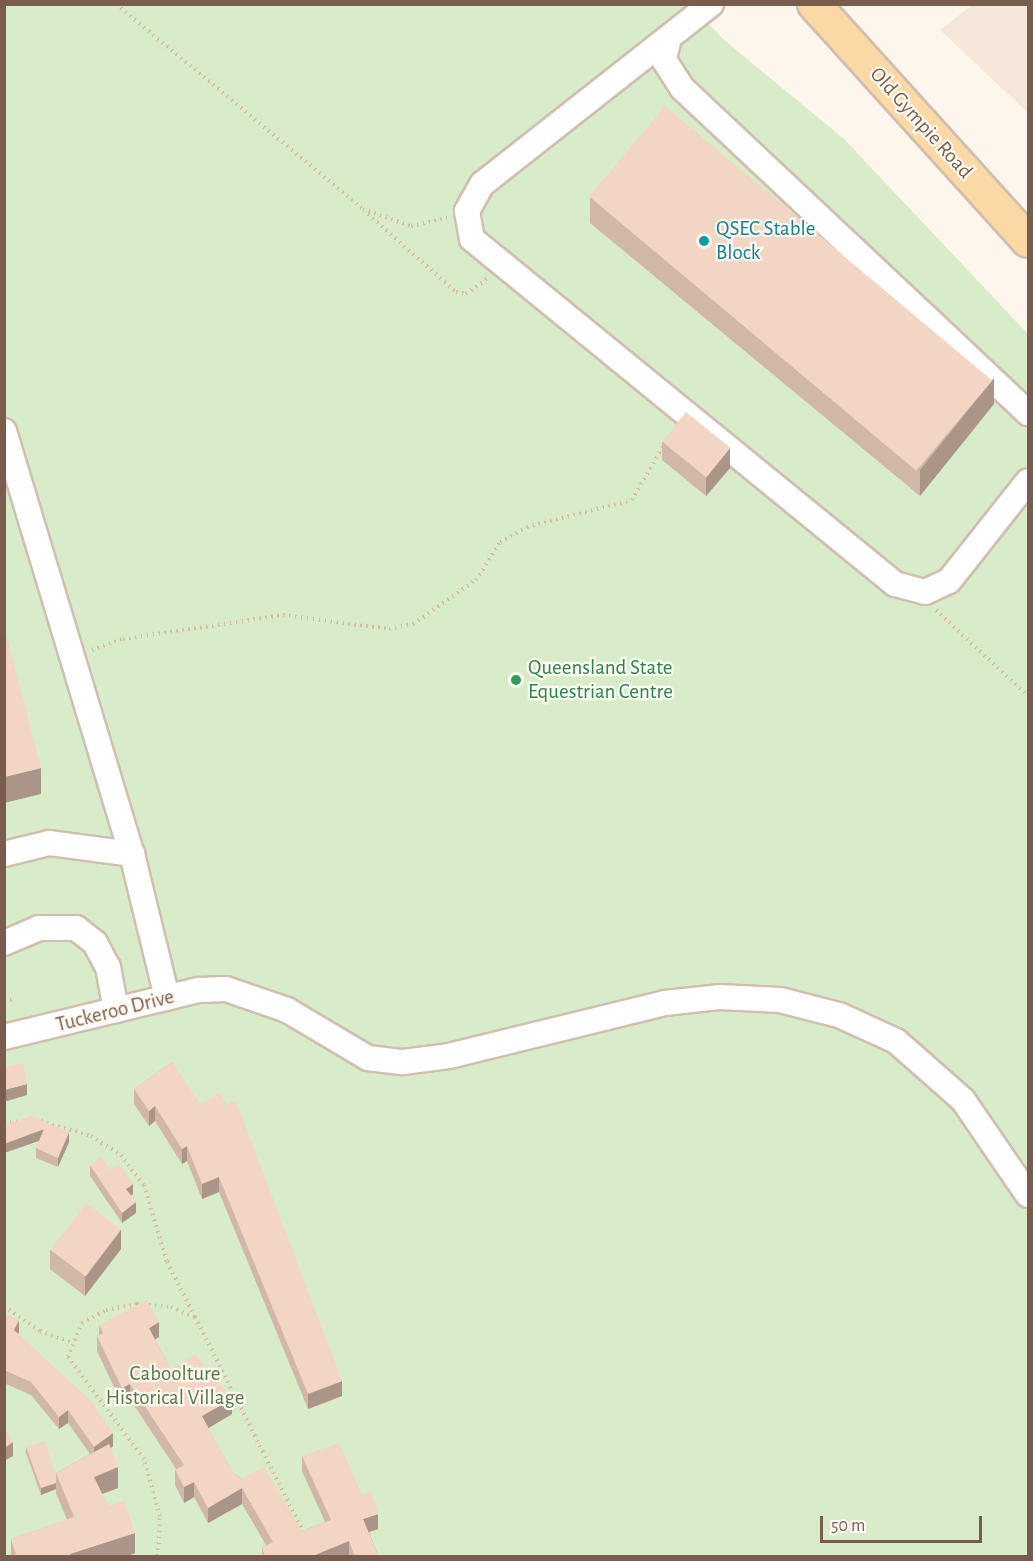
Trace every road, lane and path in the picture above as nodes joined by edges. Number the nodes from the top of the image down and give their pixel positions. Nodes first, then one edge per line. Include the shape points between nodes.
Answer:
1 (116, 4) edge
2 (711, 4) edge
3 (814, 4) edge
4 (668, 42) junction
5 (363, 209) junction
6 (467, 211) junction
7 (1029, 242) edge
8 (503, 264) junction
9 (1029, 413) edge
10 (687, 414) junction
11 (4, 431) edge
12 (9, 462) edge
13 (1029, 481) edge
14 (925, 591) junction
15 (75, 656) junction
16 (1029, 696) edge
17 (4, 854) edge
18 (132, 854) junction
19 (4, 943) edge
20 (167, 998) junction
21 (14, 999) dead end
22 (4, 1001) edge
23 (116, 1010) junction
24 (4, 1037) edge
25 (4, 1123) edge
26 (1029, 1195) edge
27 (4, 1306) edge
28 (195, 1317) junction
29 (70, 1342) junction
30 (310, 1546) edge
31 (158, 1557) edge

1 - 5 path
2 - 4 street
3 - 7 main road, Old Gympie Road
4 - 6 street via 482,184
4 - 9 street via 664,60 682,88
5 - 6 path via 411,226
5 - 8 path via 456,292 479,287
6 - 8 street via 472,239
8 - 10 street
10 - 14 street via 895,584
10 - 15 path via 648,466 642,491 632,500 527,527 500,542 476,580 413,624 388,629 283,615 123,639
11 - 12 street
12 - 15 street
13 - 14 street via 949,581
14 - 16 path via 938,615
15 - 18 street
17 - 18 street via 49,843
18 - 20 street
19 - 23 street via 39,928 76,928 95,943 108,967
20 - 23 street, Tuckeroo Drive
20 - 26 street, Tuckeroo Drive via 226,989 286,1010 368,1058 403,1062 665,1003 719,997 780,1000 839,1015 896,1041 963,1100
21 - 22 path
23 - 24 street, Tuckeroo Drive
25 - 28 path via 51,1121 121,1155 144,1185 167,1262
27 - 29 path via 40,1331
28 - 29 path via 171,1306 106,1310 82,1323
28 - 30 path
29 - 31 path via 74,1371 144,1459 160,1516

